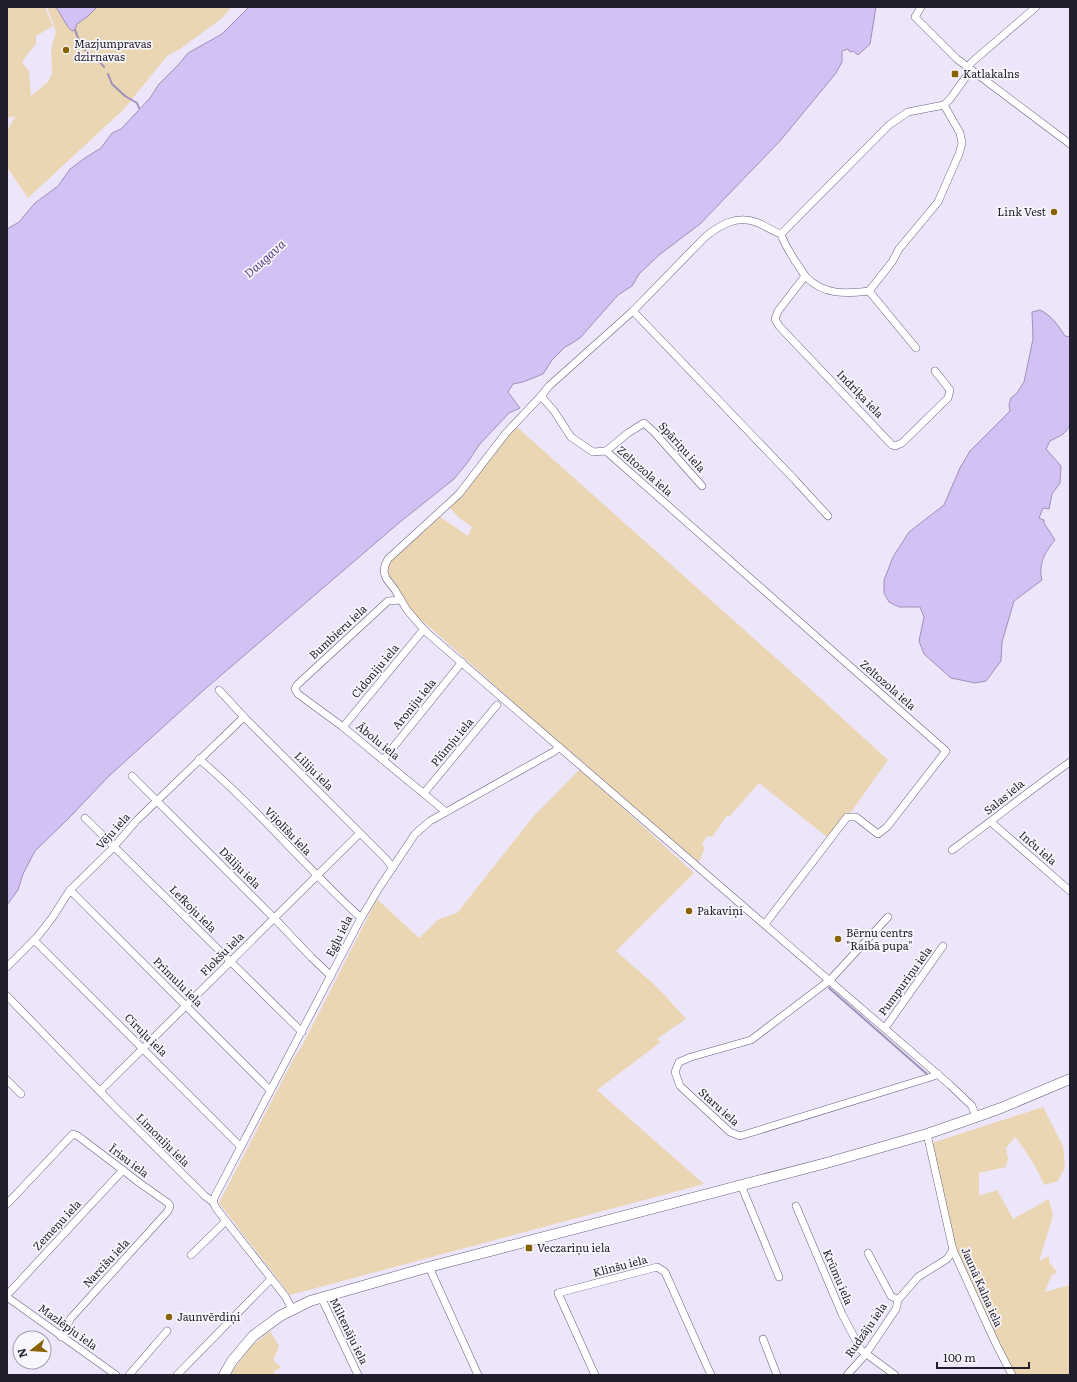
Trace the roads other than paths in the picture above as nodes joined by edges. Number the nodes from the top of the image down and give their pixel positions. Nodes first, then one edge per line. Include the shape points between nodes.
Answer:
1 (921, 7) edge
2 (1036, 7) edge
3 (970, 69) junction
4 (944, 104) junction
5 (1070, 144) edge
6 (781, 234) junction
7 (805, 276) junction
8 (869, 291) junction
9 (633, 311) junction
10 (916, 348) dead end
11 (935, 371) dead end
12 (541, 396) junction
13 (606, 451) junction
14 (702, 486) dead end
15 (828, 516) dead end
16 (401, 600) junction
17 (424, 629) junction
18 (462, 662) junction
19 (295, 689) joint
20 (219, 690) dead end
21 (497, 705) dead end
22 (244, 717) junction
23 (343, 727) junction
24 (559, 747) junction
25 (199, 759) junction
26 (383, 760) junction
27 (1070, 762) edge
28 (132, 776) dead end
29 (424, 793) junction
30 (157, 800) junction
31 (446, 812) junction
32 (85, 818) dead end
33 (991, 822) junction
34 (360, 833) junction
35 (114, 847) junction
36 (952, 850) dead end
37 (393, 868) junction
38 (317, 876) junction
39 (70, 890) junction
40 (1070, 891) edge
41 (888, 917) dead end
42 (274, 918) junction
43 (361, 918) junction
44 (765, 924) junction
45 (34, 940) junction
46 (943, 946) dead end
47 (230, 962) junction
48 (7, 967) edge
49 (331, 976) junction
50 (830, 980) junction
51 (7, 996) edge
52 (186, 1006) junction
53 (885, 1028) junction
54 (302, 1032) junction
55 (143, 1048) junction
56 (938, 1074) junction
57 (1070, 1079) edge
58 (7, 1080) edge
59 (270, 1090) junction
60 (100, 1091) junction
61 (22, 1094) dead end
62 (976, 1117) junction
63 (927, 1134) junction
64 (241, 1147) junction
65 (123, 1170) junction
66 (741, 1185) junction
67 (213, 1202) junction
68 (7, 1204) edge
69 (170, 1206) joint
70 (796, 1206) dead end
71 (226, 1221) junction
72 (953, 1250) junction
73 (868, 1253) dead end
74 (191, 1254) dead end
75 (429, 1267) junction
76 (779, 1277) dead end
77 (271, 1279) junction
78 (7, 1296) edge
79 (321, 1297) junction
80 (898, 1300) junction
81 (292, 1309) junction
82 (167, 1331) dead end
83 (61, 1337) junction
84 (763, 1339) dead end
85 (865, 1355) junction
86 (116, 1375) edge
87 (129, 1375) edge
88 (177, 1375) edge
89 (224, 1375) edge
90 (358, 1375) edge
91 (478, 1375) edge
92 (595, 1375) edge
93 (711, 1375) edge
94 (777, 1375) edge
95 (847, 1375) edge
96 (895, 1375) edge
97 (1012, 1375) edge

1 - 3 street via 916,17
2 - 3 street via 972,62
3 - 4 street
3 - 5 street
4 - 6 street via 913,110 897,118
4 - 8 street via 960,133 962,143 959,154 938,202 899,249
6 - 7 street
6 - 9 street via 748,219 733,220 717,228 688,253
7 - 8 street via 831,292 850,294
7 - 11 street, Indriķa iela via 778,311 775,319 785,333 892,445 902,443 948,398 950,390
8 - 10 street
9 - 12 street via 556,378
9 - 15 street
12 - 13 street via 572,437 593,452
12 - 16 street via 506,433 459,494 385,564 386,578
13 - 14 street, Spāriņu iela via 644,424
13 - 44 street, Zeltozola iela via 946,751 888,827 878,834 856,817 847,817
16 - 17 street via 413,619
16 - 19 street, Bumbieru iela via 388,601
17 - 18 street
17 - 23 street, Cidoniju iela
18 - 24 street
18 - 26 street, Aroniju iela
19 - 23 street, Ābolu iela via 298,694
20 - 22 street, Liliju iela
21 - 29 street, Plūmju iela
22 - 25 street, Vēju iela
22 - 34 street, Liliju iela
23 - 26 street, Ābolu iela
24 - 31 street, Egļu iela
24 - 44 street
25 - 30 street, Vēju iela
25 - 38 street, Vijolīšu iela via 221,777
26 - 29 street, Ābolu iela
27 - 33 street, Salas iela
28 - 30 street, Dāliju iela
29 - 31 street, Ābolu iela
30 - 35 street, Vēju iela
30 - 42 street, Dāliju iela
31 - 37 street, Egļu iela via 421,828
32 - 35 street, Lefkoju iela
33 - 36 street, Salas iela
33 - 40 street, Inču iela
34 - 37 street, Liliju iela
34 - 38 street, Flokšu iela
35 - 39 street, Vēju iela
35 - 47 street, Lefkoju iela
37 - 43 street, Egļu iela
38 - 42 street, Flokšu iela
38 - 43 street, Vijolīšu iela
39 - 45 street, Vēju iela
39 - 52 street, Prīmulu iela
41 - 50 street
42 - 47 street, Flokšu iela
42 - 49 street, Dāliju iela
43 - 49 street, Egļu iela
44 - 50 street
45 - 48 street, Vēju iela
45 - 55 street, Cīruļu iela
46 - 53 street, Pumpuriņu iela
47 - 52 street, Flokšu iela
47 - 54 street, Lefkoju iela
49 - 54 street, Egļu iela
50 - 53 street
50 - 56 street, Staru iela via 751,1040 679,1062 675,1072 680,1086 730,1132 740,1136
51 - 60 street, Limoniju iela
52 - 55 street, Flokšu iela
52 - 59 street, Prīmulu iela
53 - 56 street
54 - 59 street, Egļu iela
55 - 60 street, Flokšu iela
55 - 64 street, Cīruļu iela
56 - 62 street via 972,1106
57 - 62 main road
58 - 61 street
59 - 64 street, Egļu iela
60 - 67 street, Limoniju iela
62 - 63 main road
63 - 66 main road
63 - 72 street, Jaunā Kalna iela
64 - 67 street, Egļu iela
65 - 68 street, Īrisu iela via 73,1134
65 - 69 street, Īrisu iela
65 - 78 street, Zemeņu iela
66 - 75 main road
66 - 76 street
67 - 71 street, Limoniju iela
69 - 83 street, Narcišu iela via 70,1318
70 - 85 street, Krūmu iela via 842,1314
71 - 74 street
71 - 77 street, Limoniju iela
72 - 80 street, Rudzāju iela via 947,1259 918,1277
72 - 97 street, Jaunā Kalna iela
73 - 80 street via 891,1296
75 - 79 main road
75 - 91 street
77 - 81 street, Limoniju iela
77 - 88 street
78 - 83 street, Mazlēpju iela
79 - 81 main road
79 - 90 street, Miltenāju iela
80 - 85 street, Rudzāju iela via 896,1309
81 - 89 main road via 253,1336
82 - 87 street
83 - 86 street, Mazlēpju iela
84 - 94 street
85 - 95 street, Rudzāju iela
85 - 96 street
92 - 93 street, Klinšu iela via 558,1293 657,1268 665,1272

